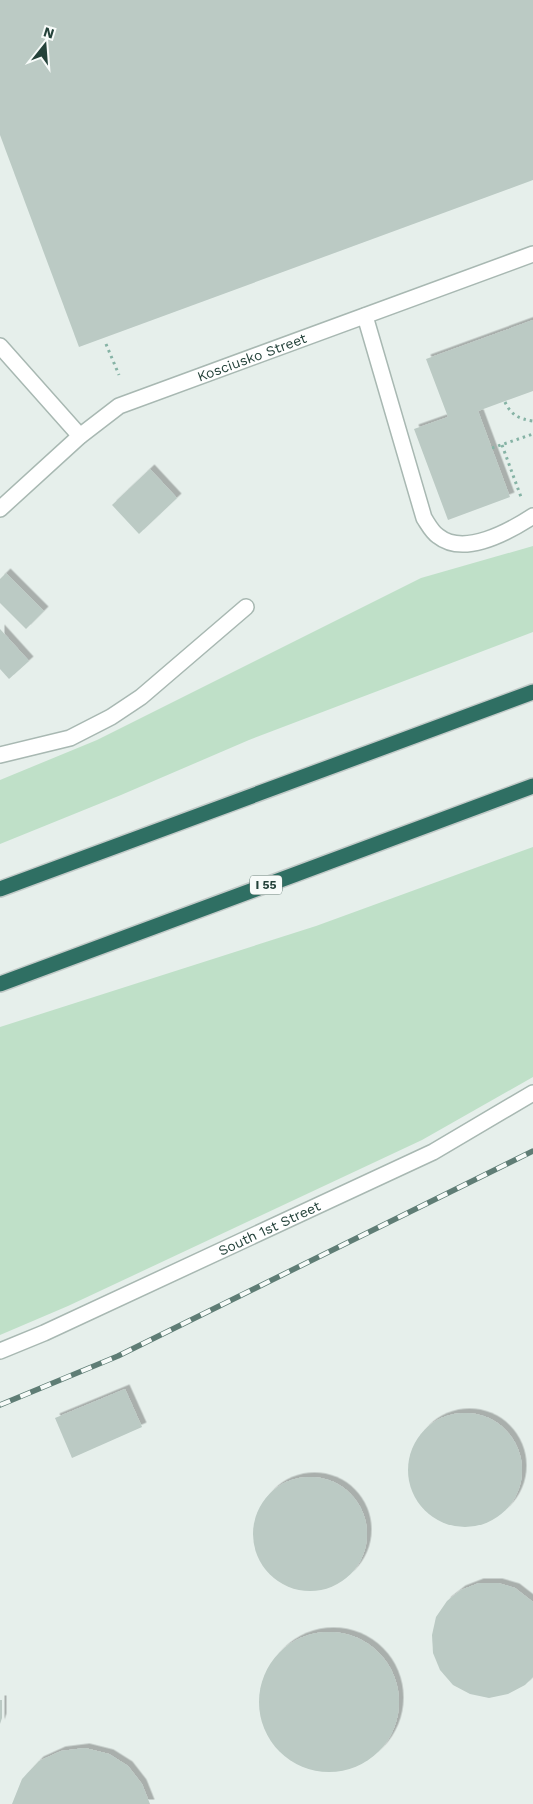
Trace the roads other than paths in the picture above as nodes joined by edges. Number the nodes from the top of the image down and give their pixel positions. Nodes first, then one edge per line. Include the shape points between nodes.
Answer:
1 (533, 254) edge
2 (365, 316) junction
3 (0, 346) edge
4 (80, 436) junction
5 (0, 509) edge
6 (533, 516) edge
7 (246, 607) dead end
8 (533, 692) edge
9 (0, 755) edge
10 (533, 786) edge
11 (0, 889) edge
12 (0, 984) edge
13 (533, 1093) edge
14 (0, 1351) edge

1 - 2 street, Kosciusko Street
2 - 4 street, Kosciusko Street via 119,406
2 - 6 street via 424,518 438,537 468,544 496,536
3 - 4 street
4 - 5 street, Kosciusko Street
7 - 9 street via 141,698 111,717 70,738
8 - 11 highway
10 - 12 highway, I 55
13 - 14 street, South 1st Street via 432,1152

